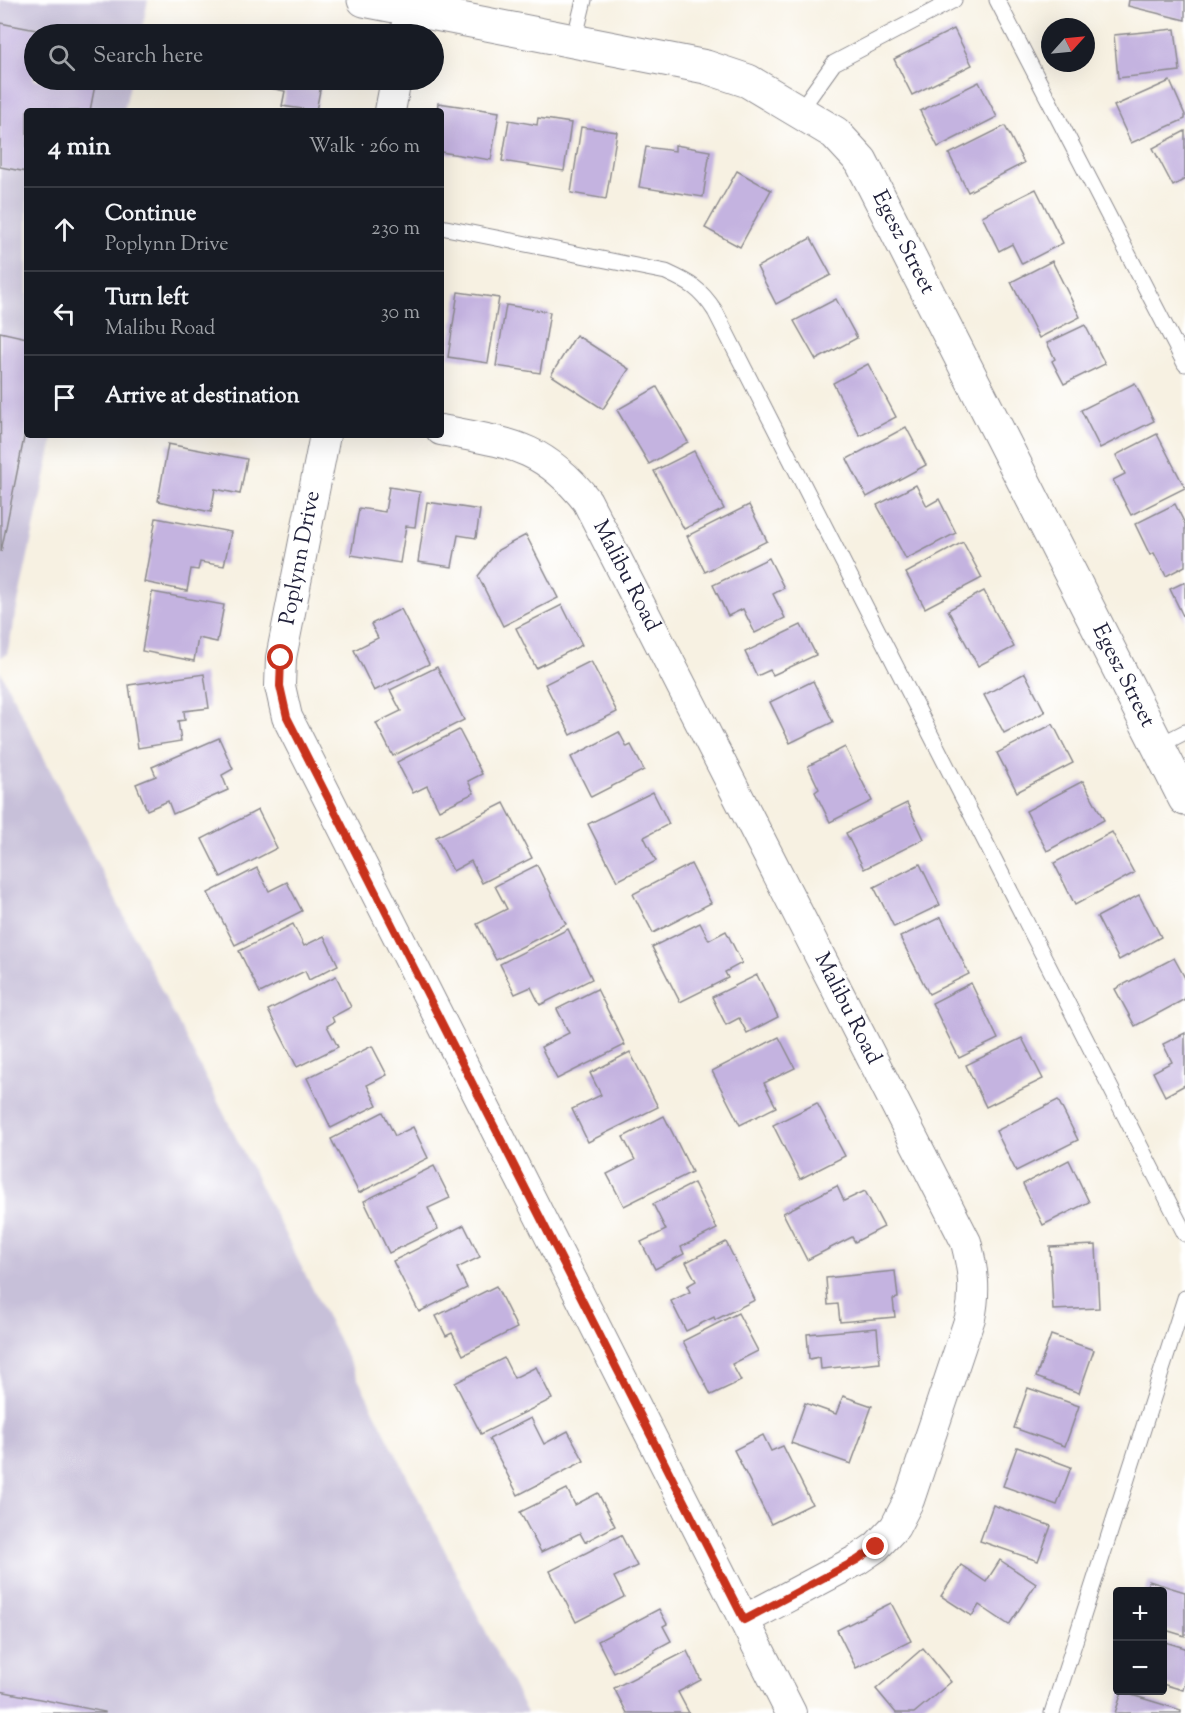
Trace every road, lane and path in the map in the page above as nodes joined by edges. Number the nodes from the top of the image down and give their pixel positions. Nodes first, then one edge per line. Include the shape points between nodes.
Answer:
1 (364, 0) edge
2 (584, 0) edge
3 (954, 0) edge
4 (997, 0) edge
5 (407, 22) edge
6 (425, 24) edge
7 (444, 26) edge
8 (574, 41) junction
9 (394, 90) edge
10 (391, 108) edge
11 (799, 112) junction
12 (444, 228) edge
13 (1185, 364) edge
14 (444, 431) edge
15 (324, 438) edge
16 (1171, 739) edge
17 (1185, 799) edge
18 (1185, 1234) edge
19 (1185, 1298) edge
20 (744, 1620) junction
21 (791, 1713) edge
22 (1052, 1713) edge

1 - 5 street, Egesz Street
2 - 8 lane
3 - 11 lane via 834,63
4 - 13 lane
5 - 6 street, Egesz Street
7 - 8 street, Egesz Street
8 - 11 street, Egesz Street via 706,67 748,81
9 - 10 street
11 - 16 street, Egesz Street via 835,133 861,161
12 - 18 lane via 666,272 703,292
14 - 20 street, Malibu Road via 512,444 545,459 571,480 587,501 968,1250 974,1297 970,1318 909,1500 895,1527 857,1560
15 - 20 street, Poplynn Drive via 281,658 280,686 287,717
16 - 17 street, Egesz Street
19 - 22 lane
20 - 21 street, Poplynn Drive

